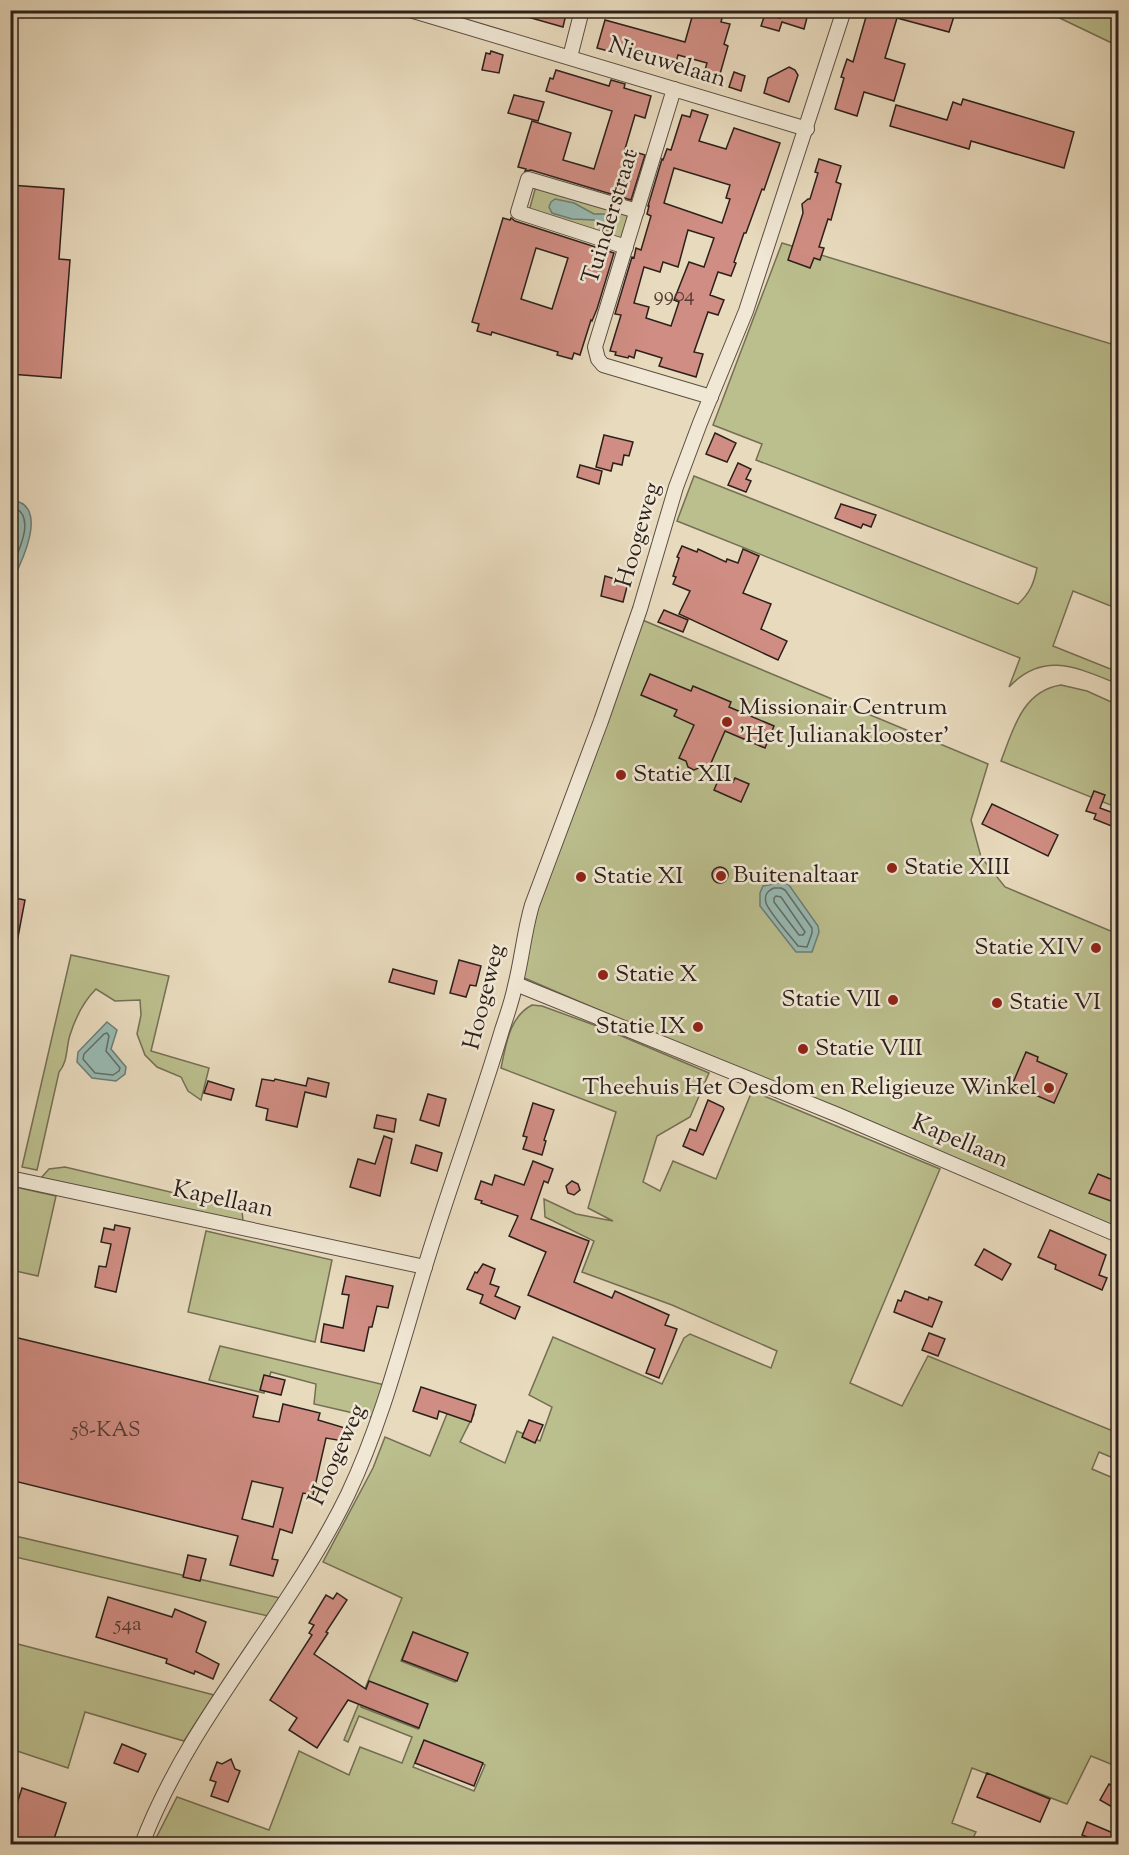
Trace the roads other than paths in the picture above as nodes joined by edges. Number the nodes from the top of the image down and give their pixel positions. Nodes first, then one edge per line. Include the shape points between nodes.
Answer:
1 (410, 10) edge
2 (582, 10) edge
3 (844, 10) edge
4 (570, 57) junction
5 (674, 89) junction
6 (807, 129) junction
7 (637, 211) junction
8 (626, 246) junction
9 (711, 397) junction
10 (516, 984) junction
11 (10, 1178) edge
12 (1119, 1235) edge
13 (425, 1267) junction
14 (142, 1845) edge

1 - 4 street, Nieuwelaan
2 - 4 street
3 - 6 street, Hoogeweg
4 - 5 street, Nieuwelaan
5 - 6 street, Nieuwelaan
5 - 7 street, Tuinderstraat
6 - 9 street, Hoogeweg via 746,311
7 - 8 street, Tuinderstraat
7 - 8 street via 528,179 522,197 518,212
8 - 9 street, Tuinderstraat via 595,347 598,359 603,365
9 - 10 street, Hoogeweg via 676,487 621,665 532,905
10 - 12 street, Kapellaan
10 - 13 street, Hoogeweg
11 - 13 street, Kapellaan
13 - 14 street, Hoogeweg via 386,1401 346,1497 303,1574 177,1768

